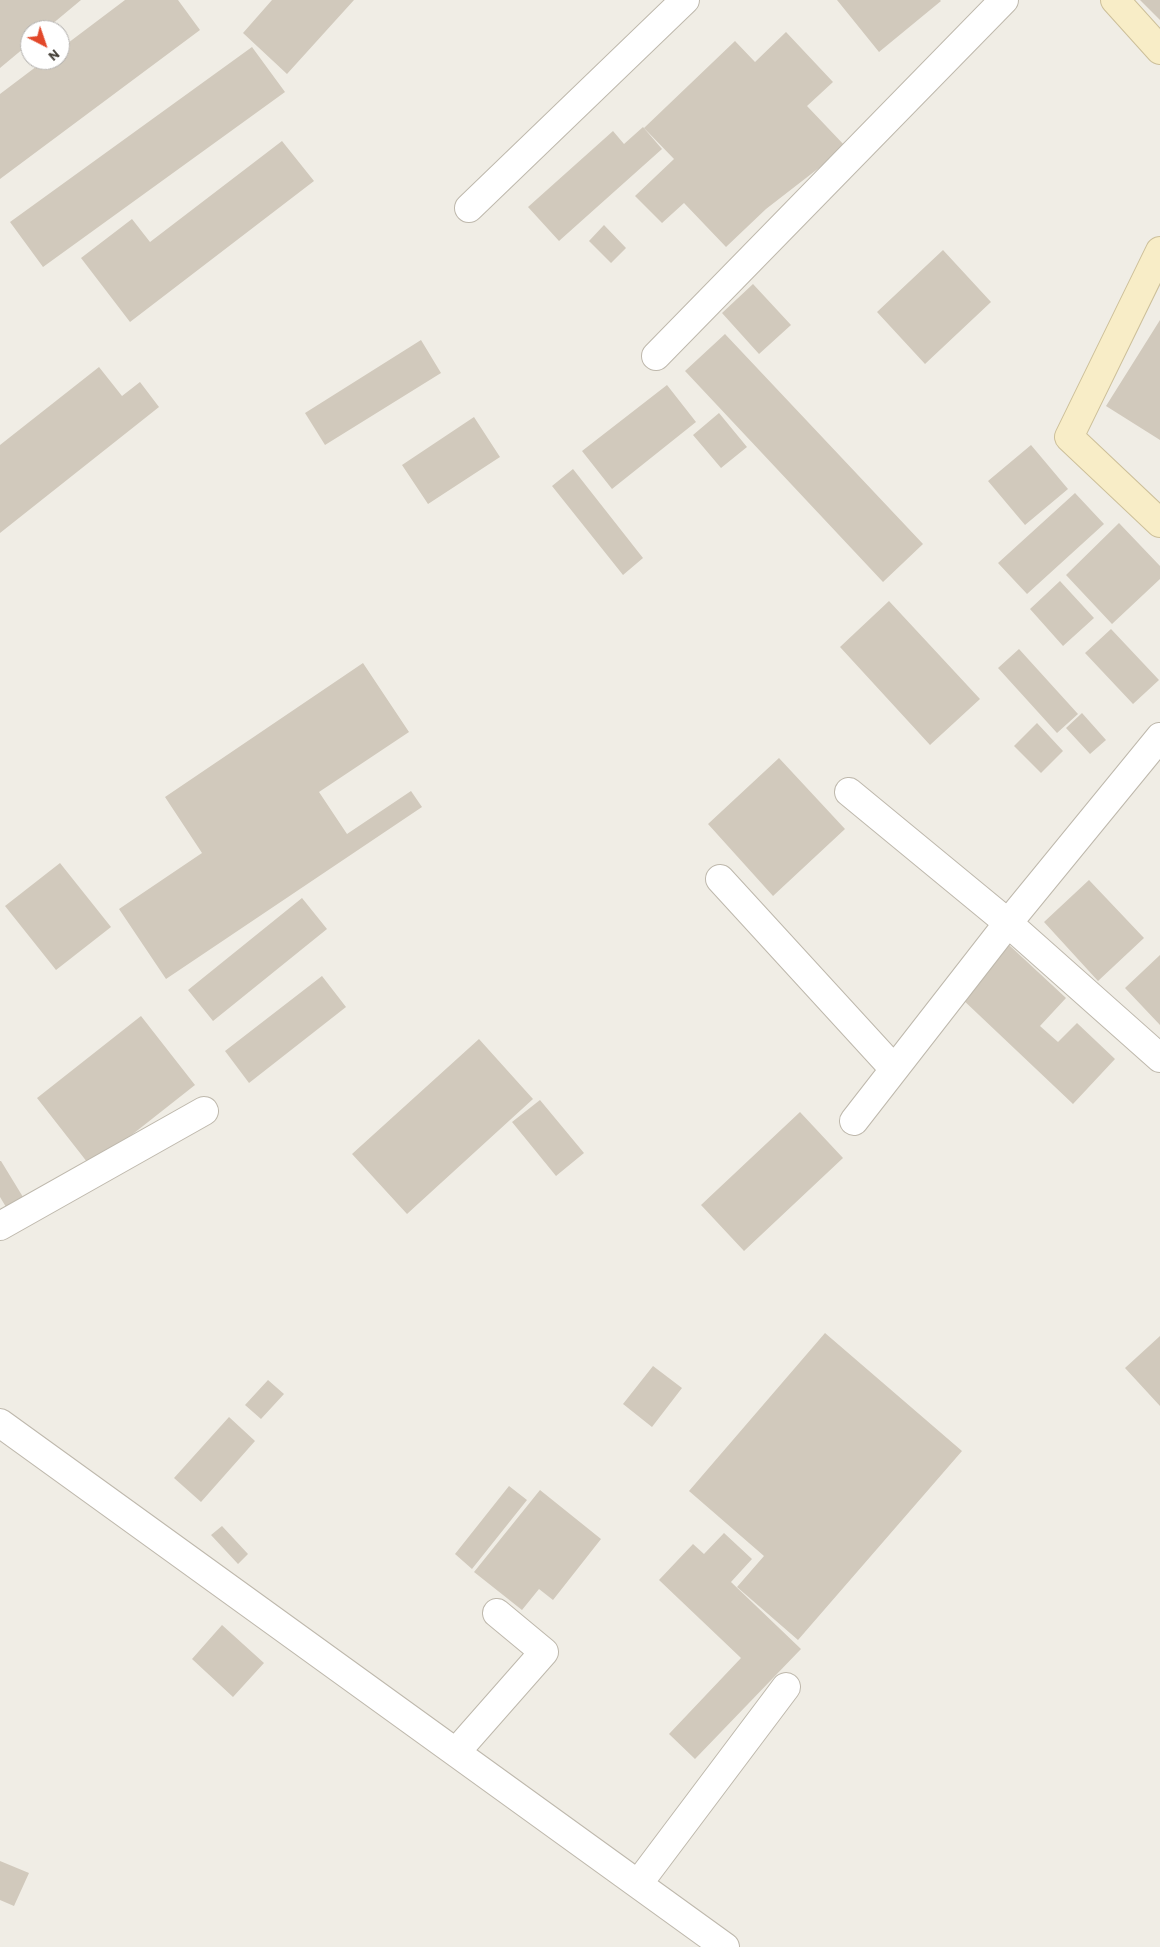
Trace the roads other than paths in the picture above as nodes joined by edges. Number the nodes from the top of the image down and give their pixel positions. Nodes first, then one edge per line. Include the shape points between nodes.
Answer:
1 (685, 0) edge
2 (1004, 0) edge
3 (1115, 0) edge
4 (1160, 50) edge
5 (469, 208) dead end
6 (1160, 252) edge
7 (656, 356) dead end
8 (1160, 523) edge
9 (1160, 737) edge
10 (849, 792) dead end
11 (720, 880) dead end
12 (1008, 923) junction
13 (1160, 1058) edge
14 (894, 1069) junction
15 (204, 1112) dead end
16 (854, 1121) dead end
17 (0, 1226) edge
18 (0, 1423) edge
19 (497, 1613) dead end
20 (786, 1687) dead end
21 (456, 1752) junction
22 (638, 1884) junction
23 (725, 1947) edge

1 - 5 street
2 - 7 street
3 - 4 street
6 - 8 street via 1070,438
9 - 12 street
10 - 12 street
11 - 14 street
12 - 13 street
12 - 14 street
14 - 16 street
15 - 17 street
18 - 21 street
19 - 21 street via 544,1652
20 - 22 street
21 - 22 street
22 - 23 street

